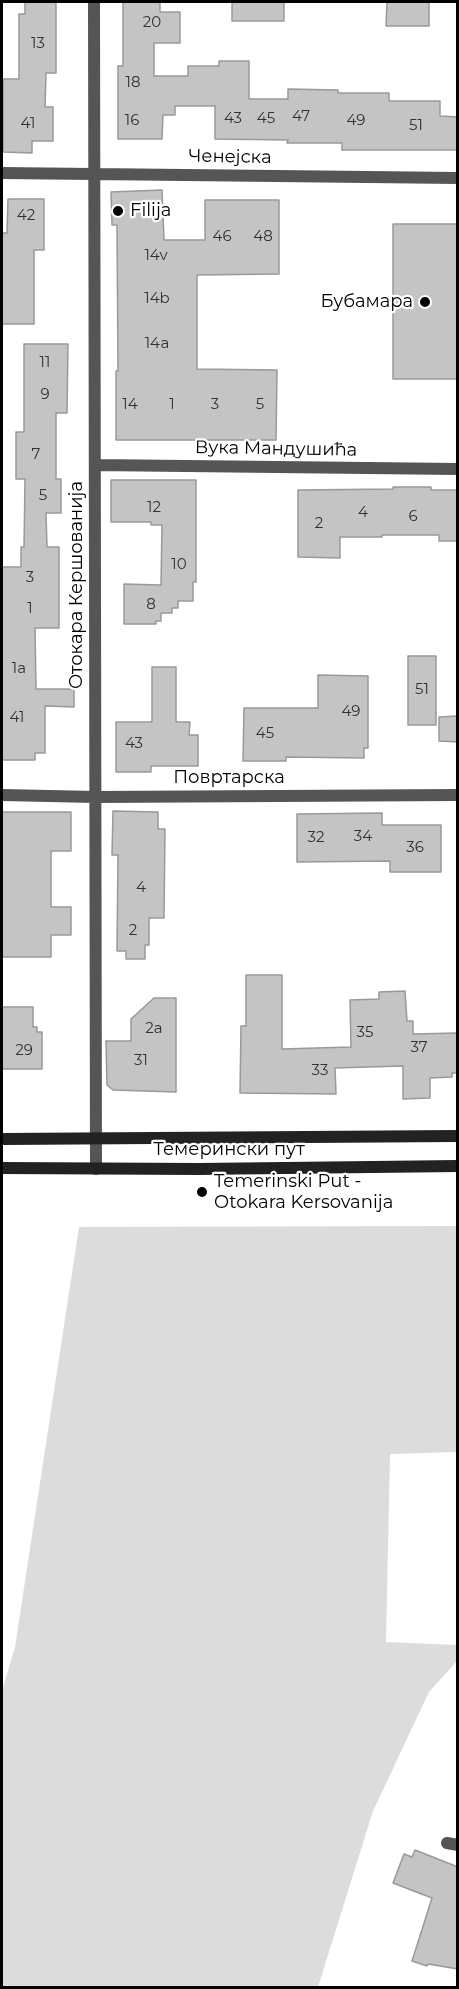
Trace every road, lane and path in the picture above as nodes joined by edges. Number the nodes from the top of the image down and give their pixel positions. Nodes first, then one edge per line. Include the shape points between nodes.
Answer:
1 (94, 2) edge
2 (2, 173) edge
3 (95, 173) junction
4 (458, 178) edge
5 (95, 465) junction
6 (458, 469) edge
7 (2, 795) edge
8 (458, 795) edge
9 (96, 797) junction
10 (458, 1136) edge
11 (2, 1139) edge
12 (97, 1139) junction
13 (458, 1166) edge
14 (2, 1168) edge
15 (96, 1169) junction

1 - 3 street, Отокара Кершованија
2 - 3 street, Ченејска
3 - 4 street, Ченејска
3 - 5 street, Отокара Кершованија
5 - 6 street, Вука Мандушића
5 - 9 street, Отокара Кершованија
7 - 9 street, Повртарска
8 - 9 street, Повртарска
9 - 12 street, Отокара Кершованија
10 - 12 main road, Темерински пут
11 - 12 main road, Темерински пут
12 - 15 street, Отокара Кершованија
13 - 15 main road, Темерински пут
14 - 15 main road, Темерински пут

